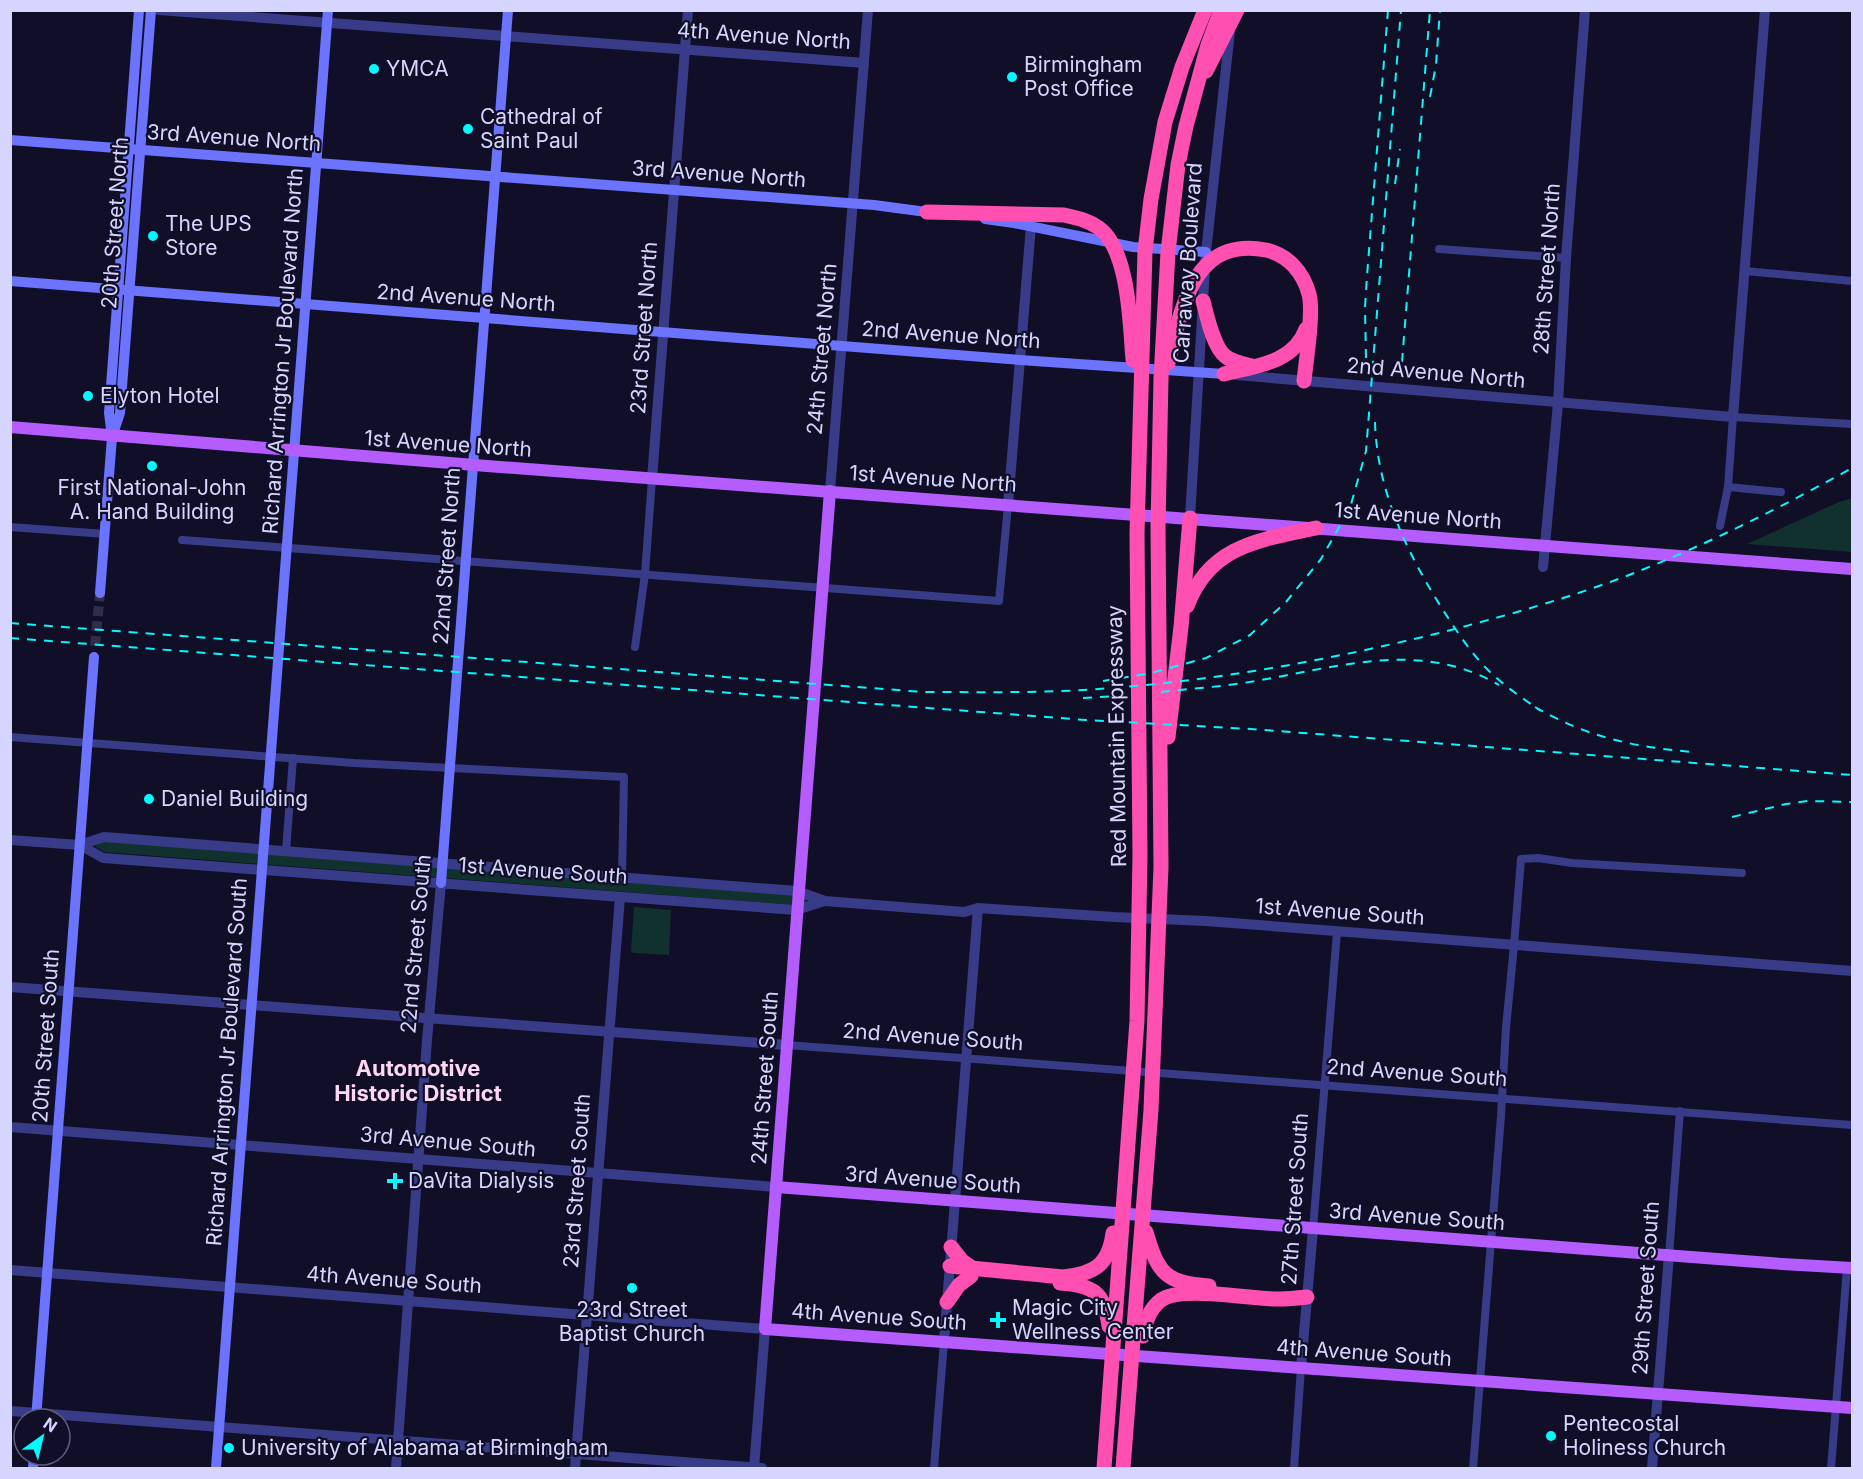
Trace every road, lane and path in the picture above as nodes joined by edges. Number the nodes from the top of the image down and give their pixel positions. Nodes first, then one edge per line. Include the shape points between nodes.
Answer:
1 (139, 10) edge
2 (150, 10) edge
3 (159, 10) edge
4 (328, 10) edge
5 (508, 10) edge
6 (688, 10) edge
7 (868, 10) edge
8 (1205, 10) edge
9 (1221, 10) edge
10 (1231, 10) edge
11 (1237, 10) edge
12 (1245, 10) edge
13 (1585, 10) edge
14 (1766, 10) edge
15 (327, 23) junction
16 (506, 36) junction
17 (685, 50) junction
18 (1227, 51) junction
19 (864, 63) junction
20 (1196, 89) junction
21 (10, 140) edge
22 (134, 150) junction
23 (317, 164) junction
24 (495, 177) junction
25 (675, 190) junction
26 (853, 204) junction
27 (927, 212) junction
28 (1031, 226) junction
29 (1439, 249) dead end
30 (1206, 252) junction
31 (1566, 258) junction
32 (1745, 272) junction
33 (10, 281) edge
34 (1852, 281) edge
35 (123, 291) junction
36 (1203, 301) junction
37 (306, 305) junction
38 (484, 319) junction
39 (1309, 319) junction
40 (663, 333) junction
41 (841, 346) junction
42 (1020, 360) junction
43 (1252, 366) junction
44 (1199, 371) junction
45 (1224, 374) junction
46 (1304, 381) junction
47 (1160, 395) junction
48 (1558, 403) junction
49 (1139, 414) junction
50 (1733, 417) junction
51 (1852, 423) edge
52 (10, 428) edge
53 (112, 437) junction
54 (295, 451) junction
55 (473, 465) junction
56 (652, 479) junction
57 (1728, 487) junction
58 (830, 491) junction
59 (1781, 492) dead end
60 (1008, 504) junction
61 (1190, 518) junction
62 (1720, 526) dead end
63 (10, 527) edge
64 (1316, 528) joint
65 (1283, 530) junction
66 (105, 534) junction
67 (182, 540) dead end
68 (1543, 567) dead end
69 (1852, 569) edge
70 (645, 574) junction
71 (100, 593) tunnel mouth
72 (1181, 623) junction
73 (635, 647) dead end
74 (94, 657) tunnel mouth
75 (278, 659) joint
76 (457, 675) joint
77 (815, 691) joint
78 (10, 737) edge
79 (88, 743) junction
80 (293, 758) junction
81 (1160, 799) junction
82 (10, 840) edge
83 (80, 845) junction
84 (286, 851) junction
85 (416, 861) junction
86 (442, 863) junction
87 (261, 867) junction
88 (1742, 873) dead end
89 (622, 876) junction
90 (412, 881) junction
91 (441, 883) junction
92 (620, 897) junction
93 (825, 901) junction
94 (978, 908) junction
95 (1337, 932) junction
96 (1514, 945) junction
97 (1852, 971) edge
98 (10, 987) edge
99 (68, 990) junction
100 (250, 1005) junction
101 (429, 1018) junction
102 (608, 1032) junction
103 (787, 1045) junction
104 (966, 1060) junction
105 (1323, 1087) junction
106 (1501, 1099) junction
107 (1680, 1111) junction
108 (1852, 1125) edge
109 (10, 1127) edge
110 (58, 1131) junction
111 (240, 1145) junction
112 (419, 1160) junction
113 (597, 1173) junction
114 (776, 1187) junction
115 (956, 1201) junction
116 (1313, 1229) junction
117 (1490, 1242) junction
118 (951, 1247) junction
119 (1116, 1250) junction
120 (1146, 1253) junction
121 (1669, 1256) junction
122 (1850, 1268) edge
123 (950, 1269) junction
124 (10, 1270) edge
125 (971, 1272) junction
126 (47, 1273) junction
127 (230, 1288) junction
128 (1307, 1297) junction
129 (408, 1301) junction
130 (947, 1302) junction
131 (586, 1315) junction
132 (1111, 1316) junction
133 (1140, 1318) junction
134 (765, 1329) junction
135 (944, 1341) junction
136 (1301, 1368) junction
137 (1480, 1382) junction
138 (1658, 1395) junction
139 (38, 1407) edge
140 (1836, 1407) junction
141 (1852, 1408) edge
142 (72, 1418) edge
143 (219, 1427) junction
144 (398, 1441) junction
145 (577, 1454) junction
146 (1104, 1464) edge
147 (1124, 1465) edge
148 (216, 1468) edge
149 (396, 1468) edge
150 (575, 1468) edge
151 (754, 1468) edge
152 (762, 1468) edge
153 (934, 1468) edge
154 (1294, 1468) edge
155 (1473, 1468) edge
156 (1653, 1468) edge
157 (1831, 1468) edge

1 - 22 main road, 20th Street North
2 - 22 main road, 20th Street North
3 - 15 street, 4th Avenue North
4 - 15 main road, Richard Arrington Jr Boulevard North
5 - 16 main road, 22nd Street North
6 - 17 street, 23rd Street North
7 - 19 street, 24th Street North
8 - 49 highway, Red Mountain Expressway via 1165,122 1151,199 1145,250
9 - 20 highway, Red Mountain Expressway
10 - 18 street, Carraway Boulevard
11 - 20 highway
12 - 18 highway
13 - 31 street, 28th Street North
14 - 32 street
15 - 16 street, 4th Avenue North
15 - 23 main road, Richard Arrington Jr Boulevard North
16 - 17 street, 4th Avenue North
16 - 24 main road, 22nd Street North
17 - 19 street, 4th Avenue North
17 - 25 street, 23rd Street North
18 - 30 street, Carraway Boulevard
19 - 26 street, 24th Street North
20 - 47 highway, Red Mountain Expressway via 1178,165 1168,252
21 - 22 main road, 3rd Avenue North
22 - 23 main road, 3rd Avenue North
22 - 35 main road, 20th Street North
23 - 24 main road, 3rd Avenue North
23 - 37 main road, Richard Arrington Jr Boulevard North
24 - 25 main road, 3rd Avenue North
24 - 38 main road, 22nd Street North
25 - 26 main road, 3rd Avenue North
25 - 40 street, 23rd Street North
26 - 27 main road, 3rd Avenue North
26 - 41 street, 24th Street North
27 - 28 main road, 3rd Avenue North
27 - 49 highway via 1064,215 1084,219 1100,229 1120,258
28 - 30 main road, 3rd Avenue North via 1133,247
28 - 42 street
29 - 31 street
30 - 36 street, Carraway Boulevard
31 - 48 street, 28th Street North
32 - 34 street
32 - 50 street
33 - 35 main road, 2nd Avenue North
35 - 37 main road, 2nd Avenue North
35 - 53 main road, 20th Street North via 120,413
36 - 43 highway via 1220,351 1234,362
36 - 44 street, Carraway Boulevard
37 - 38 main road, 2nd Avenue North
37 - 54 main road, Richard Arrington Jr Boulevard North
38 - 40 main road, 2nd Avenue North
38 - 55 main road, 22nd Street North
39 - 43 highway via 1304,336 1293,350 1282,358
39 - 46 highway
39 - 47 highway via 1310,296 1301,274 1288,260 1254,248 1232,249 1215,257 1195,280 1182,307
40 - 41 main road, 2nd Avenue North
40 - 56 street, 23rd Street North
41 - 42 main road, 2nd Avenue North
41 - 58 street, 24th Street North
42 - 44 main road, 2nd Avenue North
42 - 60 street
43 - 45 highway
44 - 45 main road, 2nd Avenue North
44 - 61 street, Carraway Boulevard
45 - 46 street, 2nd Avenue North
46 - 48 street, 2nd Avenue North
47 - 81 highway, Red Mountain Expressway
48 - 50 street, 2nd Avenue North
48 - 68 street, 28th Street North
49 - 119 highway, Red Mountain Expressway via 1137,1021
50 - 51 street, 2nd Avenue North
50 - 57 street
52 - 53 main road, 1st Avenue North
53 - 54 main road, 1st Avenue North
53 - 66 main road, 20th Street North
54 - 55 main road, 1st Avenue North
54 - 75 main road, Richard Arrington Jr Boulevard North
55 - 56 main road, 1st Avenue North
55 - 76 main road, 22nd Street North
56 - 58 main road, 1st Avenue North
56 - 70 street, 23rd Street North
57 - 59 street
57 - 62 street
58 - 60 main road, 1st Avenue North
58 - 77 main road, 24th Street North
60 - 61 main road, 1st Avenue North
60 - 70 street via 999,601
61 - 65 main road, 1st Avenue North
61 - 72 highway
63 - 66 street
64 - 65 highway
64 - 69 main road, 1st Avenue North
65 - 72 highway via 1239,547 1215,563 1197,583
66 - 71 main road, 20th Street North
67 - 70 street
70 - 73 street, 23rd Street North
72 - 81 highway
74 - 79 main road, 20th Street South
75 - 87 main road, Richard Arrington Jr Boulevard South
76 - 86 main road, 22nd Street South
77 - 103 main road, 24th Street South
78 - 79 street
79 - 80 street
79 - 83 main road, 20th Street South
80 - 84 street
80 - 89 street via 624,777
81 - 120 highway, Red Mountain Expressway via 1161,867 1143,1222
82 - 83 street, 1st Avenue South
83 - 84 street, 1st Avenue South via 104,837
83 - 87 street, 1st Avenue South via 103,858
83 - 99 main road, 20th Street South
84 - 85 street, 1st Avenue South
85 - 86 street, 1st Avenue South
85 - 90 street via 422,870
86 - 89 street, 1st Avenue South
86 - 91 main road, 22nd Street South
87 - 90 street, 1st Avenue South
87 - 100 main road, Richard Arrington Jr Boulevard South
88 - 96 street via 1521,859
89 - 93 street, 1st Avenue South via 797,891
90 - 91 street, 1st Avenue South
91 - 92 street, 1st Avenue South
91 - 101 street, 22nd Street South
92 - 93 street, 1st Avenue South via 796,910
92 - 102 street, 23rd Street South
93 - 94 street, 1st Avenue South via 964,912
94 - 95 street, 1st Avenue South
94 - 104 street
95 - 96 street, 1st Avenue South
95 - 105 street, 27th Street South
96 - 97 street, 1st Avenue South
96 - 106 street
98 - 99 street, 2nd Avenue South
99 - 100 street, 2nd Avenue South
99 - 110 main road, 20th Street South
100 - 101 street, 2nd Avenue South
100 - 111 main road, Richard Arrington Jr Boulevard South
101 - 102 street, 2nd Avenue South
101 - 112 street, 22nd Street South
102 - 103 street, 2nd Avenue South
102 - 113 street, 23rd Street South
103 - 104 street, 2nd Avenue South
103 - 114 main road, 24th Street South
104 - 105 street, 2nd Avenue South
104 - 115 street
105 - 106 street, 2nd Avenue South
105 - 116 street, 27th Street South
106 - 107 street, 2nd Avenue South
106 - 117 street
107 - 108 street, 2nd Avenue South
107 - 121 street, 29th Street South
109 - 110 street, 3rd Avenue South
110 - 111 street, 3rd Avenue South
110 - 126 main road, 20th Street South
111 - 112 street, 3rd Avenue South
111 - 127 main road, Richard Arrington Jr Boulevard South
112 - 113 street, 3rd Avenue South
112 - 129 street, 22nd Street South
113 - 114 street, 3rd Avenue South
113 - 131 street, 23rd Street South
114 - 115 main road, 3rd Avenue South
114 - 134 main road, 24th Street South
115 - 116 main road, 3rd Avenue South
115 - 118 street
116 - 117 main road, 3rd Avenue South
116 - 128 street, 27th Street South
117 - 121 main road, 3rd Avenue South
117 - 137 street
118 - 123 street
118 - 125 highway
119 - 125 highway via 1092,1270 1079,1275
119 - 132 highway
120 - 128 highway via 1165,1274 1186,1283 1283,1291
120 - 133 highway
121 - 122 main road, 3rd Avenue South
121 - 138 street, 29th Street South
122 - 140 street
123 - 125 highway
123 - 130 street
124 - 126 street, 4th Avenue South
125 - 130 highway
125 - 132 highway via 1088,1288 1101,1298
126 - 127 street, 4th Avenue South
126 - 139 main road, 20th Street South
127 - 129 street, 4th Avenue South
127 - 143 main road, Richard Arrington Jr Boulevard South
128 - 133 highway via 1181,1295 1161,1300
128 - 136 street, 27th Street South
129 - 131 street, 4th Avenue South
129 - 144 street, 22nd Street South
130 - 135 street
131 - 134 street, 4th Avenue South
131 - 145 street, 23rd Street South
132 - 146 highway
133 - 147 highway
134 - 135 main road, 4th Avenue South
134 - 151 street, 24th Street South
135 - 136 main road, 4th Avenue South
135 - 153 street
136 - 137 main road, 4th Avenue South
136 - 154 street, 27th Street South
137 - 138 main road, 4th Avenue South
137 - 155 street
138 - 140 main road, 4th Avenue South
138 - 156 street, 29th Street South
140 - 141 main road, 4th Avenue South
140 - 157 street
142 - 143 street
143 - 144 street
143 - 148 main road, Richard Arrington Jr Boulevard South
144 - 145 street
144 - 149 street, 22nd Street South
145 - 150 street, 23rd Street South
145 - 151 street
151 - 152 street

